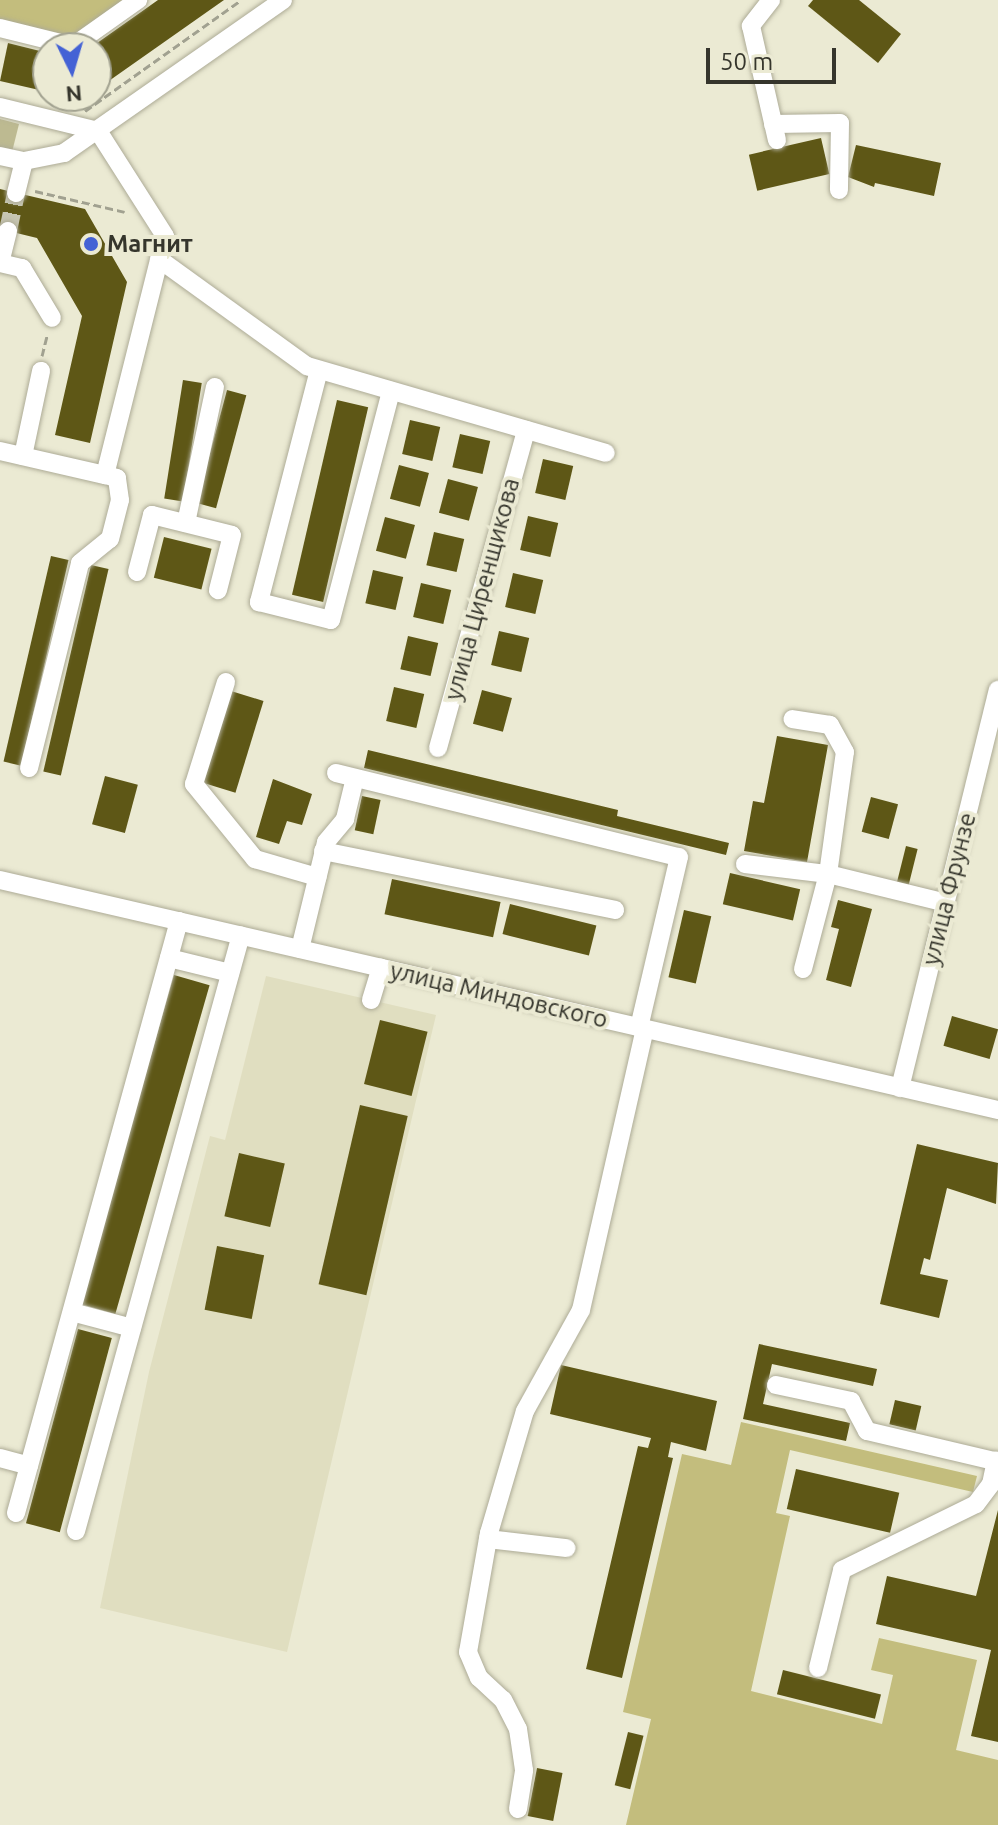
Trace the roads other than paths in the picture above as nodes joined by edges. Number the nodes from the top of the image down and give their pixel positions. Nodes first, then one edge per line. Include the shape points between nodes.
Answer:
1 (138, 0) edge
2 (283, 0) edge
3 (771, 0) edge
4 (0, 28) edge
5 (0, 107) edge
6 (98, 131) junction
7 (0, 156) edge
8 (24, 161) junction
9 (17, 190) tunnel mouth
10 (839, 190) dead end
11 (8, 231) dead end
12 (159, 259) junction
13 (0, 263) edge
14 (50, 326) road end
15 (41, 366) road end
16 (319, 370) junction
17 (215, 387) dead end
18 (391, 391) junction
19 (526, 430) junction
20 (0, 451) edge
21 (606, 453) dead end
22 (23, 456) junction
23 (105, 475) junction
24 (186, 523) junction
25 (110, 539) junction
26 (143, 547) junction
27 (137, 572) dead end
28 (218, 590) dead end
29 (226, 682) dead end
30 (998, 690) edge
31 (792, 719) dead end
32 (438, 748) dead end
33 (29, 768) dead end
34 (323, 851) junction
35 (745, 864) dead end
36 (828, 874) junction
37 (317, 877) junction
38 (0, 880) edge
39 (946, 903) junction
40 (615, 910) dead end
41 (179, 921) junction
42 (241, 935) junction
43 (300, 949) junction
44 (169, 958) junction
45 (381, 968) junction
46 (803, 969) dead end
47 (230, 973) junction
48 (371, 1000) dead end
49 (642, 1028) junction
50 (900, 1088) junction
51 (998, 1110) edge
52 (72, 1312) junction
53 (132, 1328) junction
54 (776, 1385) dead end
55 (0, 1458) edge
56 (997, 1462) edge
57 (29, 1466) junction
58 (16, 1513) dead end
59 (76, 1531) dead end
60 (488, 1539) junction
61 (566, 1548) dead end
62 (818, 1668) dead end
63 (518, 1809) dead end

1 - 4 street via 73,46
2 - 6 street
3 - 10 street via 751,26 775,132 840,123
5 - 6 street
6 - 8 street via 64,153
6 - 12 street via 165,236
7 - 8 street
8 - 9 street
11 - 13 street
12 - 16 street
12 - 23 street
13 - 14 street via 22,268
15 - 22 street
16 - 18 street
16 - 18 street via 259,602 331,620
17 - 24 street
18 - 19 street
19 - 21 street
19 - 32 street, улица Циренщикова
20 - 22 street
22 - 23 street
23 - 25 street via 117,478 120,500
24 - 26 street via 152,515
24 - 28 street via 232,535
25 - 26 street
25 - 33 street via 80,563
26 - 27 street
29 - 37 street via 194,784 255,859
30 - 39 street, улица Фрунзе
31 - 36 street via 830,725 845,752
34 - 37 street
34 - 40 street
34 - 49 street via 345,819 346,776 679,857
35 - 36 street
36 - 39 street
36 - 46 street
37 - 43 street
38 - 41 street, улица Миндовского
39 - 50 street, улица Фрунзе
41 - 42 street, улица Миндовского
41 - 44 street
42 - 43 street, улица Миндовского
42 - 47 street
43 - 45 street, улица Миндовского
44 - 47 street
44 - 52 street
45 - 48 street
45 - 49 street, улица Миндовского
47 - 53 street
49 - 50 street, улица Миндовского
49 - 60 street via 581,1310 525,1411
50 - 51 street, улица Миндовского
52 - 53 street
52 - 57 street
53 - 59 street
54 - 56 street via 851,1401 867,1431
55 - 57 street
56 - 62 street via 991,1484 976,1504 842,1570
57 - 58 street
60 - 61 street
60 - 63 street via 468,1652 479,1678 503,1700 518,1729 524,1770

